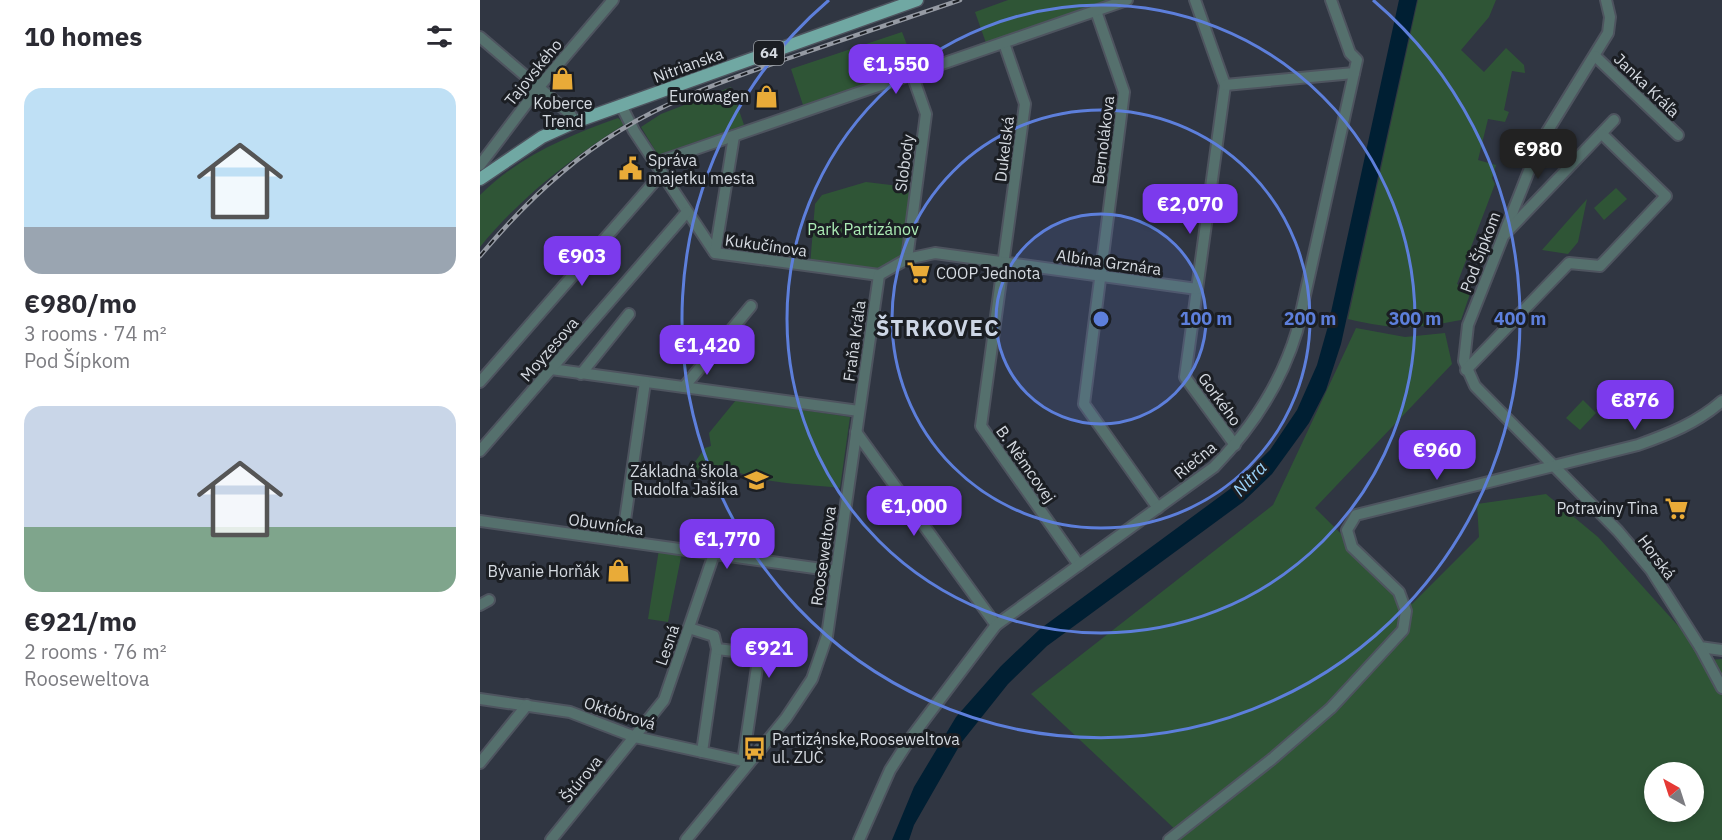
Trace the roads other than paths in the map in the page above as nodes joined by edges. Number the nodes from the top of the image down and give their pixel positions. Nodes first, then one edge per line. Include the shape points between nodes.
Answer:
1 (612, 0) edge
2 (917, 0) edge
3 (1127, 0) edge
4 (1196, 0) edge
5 (1331, 0) edge
6 (1606, 0) edge
7 (1096, 11) junction
8 (480, 37) edge
9 (1004, 42) junction
10 (1595, 56) junction
11 (1354, 73) junction
12 (912, 74) junction
13 (1225, 85) junction
14 (539, 87) junction
15 (621, 105) junction
16 (1614, 120) dead end
17 (575, 122) junction
18 (1602, 134) junction
19 (1678, 135) dead end
20 (734, 136) junction
21 (656, 163) junction
22 (480, 165) edge
23 (662, 173) junction
24 (480, 179) edge
25 (687, 212) junction
26 (1501, 239) junction
27 (715, 253) junction
28 (907, 259) junction
29 (1005, 263) junction
30 (879, 275) junction
31 (1100, 276) junction
32 (1197, 289) junction
33 (751, 306) dead end
34 (629, 314) dead end
35 (551, 369) junction
36 (1466, 370) junction
37 (581, 374) junction
38 (480, 382) edge
39 (645, 382) junction
40 (684, 387) junction
41 (1722, 401) edge
42 (859, 411) junction
43 (856, 432) junction
44 (1235, 445) junction
45 (480, 451) edge
46 (1568, 464) junction
47 (1553, 467) junction
48 (1565, 478) junction
49 (1158, 508) junction
50 (480, 521) edge
51 (622, 541) junction
52 (714, 554) junction
53 (1079, 565) junction
54 (836, 571) junction
55 (996, 625) junction
56 (689, 628) junction
57 (1700, 646) junction
58 (717, 649) junction
59 (1722, 650) edge
60 (1722, 688) edge
61 (480, 699) edge
62 (527, 705) junction
63 (634, 736) junction
64 (702, 752) junction
65 (480, 763) edge
66 (746, 763) junction
67 (551, 840) edge
68 (686, 840) edge
69 (860, 840) edge
70 (1168, 840) edge

1 - 14 street, Tajovského
2 - 15 main road, Nitrianska / 64
3 - 7 street
4 - 13 street, Gorkého
5 - 11 street, Riečna via 1350,53 1357,60
6 - 10 street, Pod Šípkom via 1610,25
7 - 9 street
7 - 31 street, Bernolákova via 1124,92
8 - 14 street
9 - 12 street
9 - 29 street, Dukelská via 1025,104
10 - 19 street, Janka Kráľa
10 - 26 street, Pod Šípkom via 1547,132
11 - 13 street
11 - 44 street, Riečna via 1291,349 1269,398
12 - 20 street
12 - 28 street, Slobody via 926,114
13 - 32 street, Gorkého
14 - 17 street
14 - 22 street, Tajovského
15 - 17 main road, Nitrianska / 64
15 - 21 street, Kukučínova
16 - 18 street
17 - 24 main road, Nitrianska / 64 via 542,137
18 - 26 street
18 - 36 street via 1666,196 1600,266 1569,263
20 - 21 street
20 - 27 street
21 - 23 street, Kukučínova
23 - 25 street, Kukučínova
23 - 38 street
25 - 27 street, Kukučínova
25 - 35 street, Moyzesova
26 - 36 street, Pod Šípkom via 1468,325 1463,352
27 - 30 street, Kukučínova
28 - 29 street, Albína Grznára via 935,253
28 - 30 street, Albína Grznára
29 - 31 street, Albína Grznára
29 - 53 street, B. Němcovej via 981,426
30 - 42 street, Fraňa Kráľa
31 - 32 street, Albína Grznára
31 - 49 street, Bernolákova via 1084,404
32 - 44 street, Gorkého via 1185,377
33 - 40 street
34 - 37 street
35 - 37 street
35 - 45 street, Moyzesova
36 - 47 street via 1475,386
37 - 39 street
39 - 40 street
39 - 51 street
40 - 42 street
41 - 46 street via 1679,430
42 - 43 street, Rooseweltova
43 - 54 street, Rooseweltova
43 - 55 street
44 - 49 street, Riečna via 1214,467
46 - 47 street
46 - 48 street
47 - 48 street, Horská
47 - 70 street via 1356,514 1347,530 1352,547 1399,592 1406,611 1403,630 1331,708
48 - 57 street, Horská via 1651,570
49 - 53 street, Riečna
50 - 51 street, Obuvnícka
51 - 52 street, Obuvnícka
52 - 54 street, Obuvnícka
52 - 56 street, Lesná
53 - 55 street, Riečna
54 - 66 street, Rooseweltova via 827,636 812,679 786,718
55 - 69 street, Riečna via 890,770
56 - 58 street via 714,636
56 - 63 street, Lesná via 664,700
57 - 59 street
57 - 60 street, Horská
58 - 64 street
58 - 66 street via 751,653 758,660
61 - 62 street, Októbrová
62 - 63 street, Októbrová via 570,712
62 - 65 street
63 - 64 street, Októbrová
63 - 67 street, Štúrova
64 - 66 street, Októbrová
66 - 68 street, Rooseweltova

